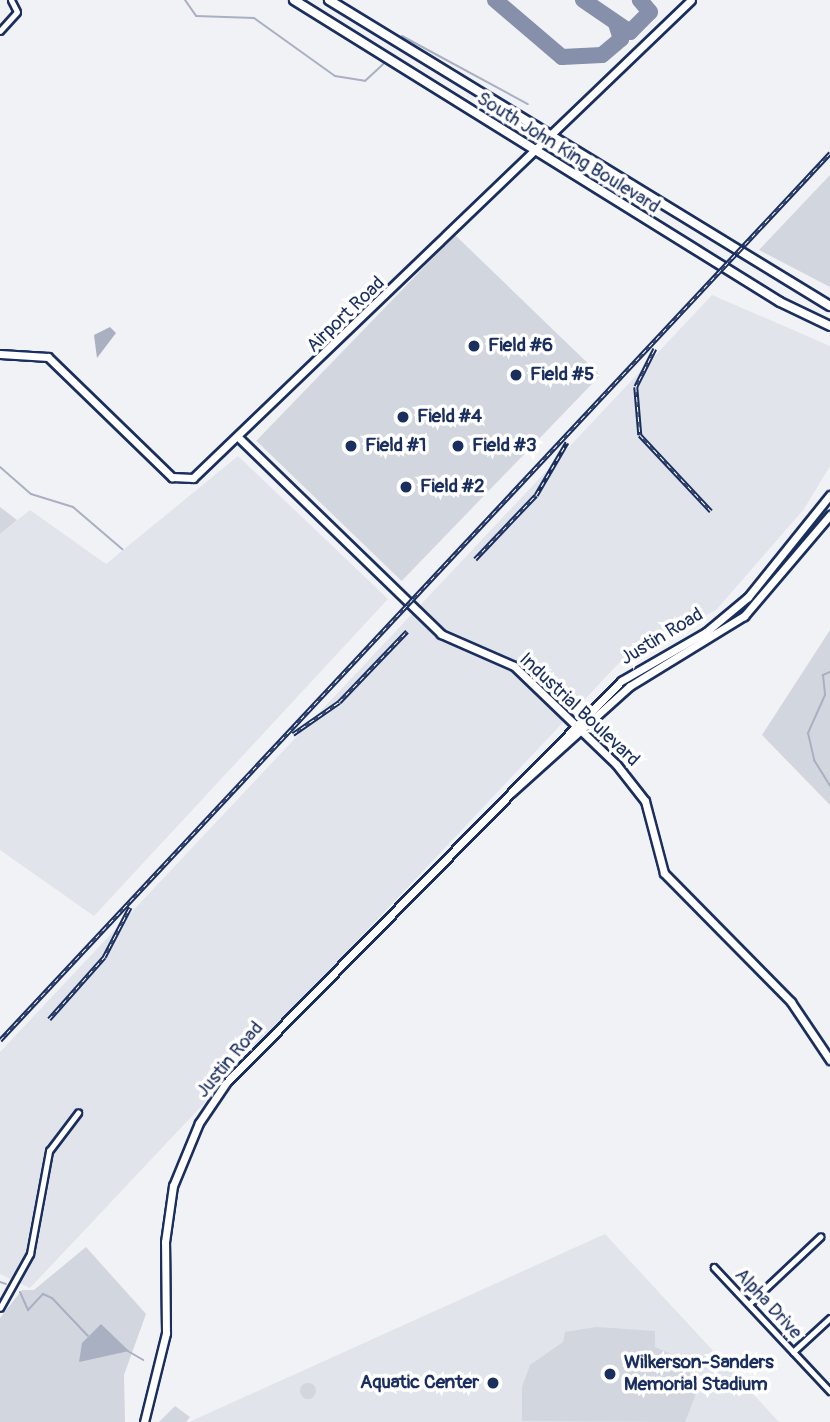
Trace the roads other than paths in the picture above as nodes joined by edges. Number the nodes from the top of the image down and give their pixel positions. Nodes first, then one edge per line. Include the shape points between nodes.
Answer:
1 (11, 0) edge
2 (294, 0) edge
3 (329, 0) edge
4 (691, 0) edge
5 (0, 32) edge
6 (551, 138) junction
7 (536, 152) junction
8 (830, 306) edge
9 (830, 326) edge
10 (0, 354) edge
11 (240, 439) junction
12 (830, 495) edge
13 (830, 515) edge
14 (655, 658) junction
15 (660, 667) junction
16 (575, 726) junction
17 (582, 733) junction
18 (501, 799) junction
19 (830, 1060) edge
20 (78, 1113) dead end
21 (820, 1237) dead end
22 (715, 1267) dead end
23 (749, 1304) junction
24 (0, 1308) edge
25 (830, 1318) edge
26 (793, 1352) junction
27 (830, 1391) edge
28 (144, 1422) edge

1 - 5 street via 18,12
2 - 7 main road, South John King Boulevard
3 - 6 main road, South John King Boulevard
4 - 6 street, Airport Road
6 - 7 street, Airport Road
6 - 8 main road, South John King Boulevard
7 - 9 main road, South John King Boulevard via 779,302
7 - 11 street, Airport Road
10 - 11 street, Airport Road via 48,357 175,479 193,478
11 - 16 street, Industrial Boulevard via 441,634 514,666
12 - 14 street, Justin Road via 732,612
13 - 15 street, Justin Road via 744,616
14 - 15 street
14 - 16 street, Justin Road
15 - 17 street, Justin Road via 630,686
16 - 17 street, Industrial Boulevard
16 - 18 street, Justin Road
17 - 18 street, Justin Road
17 - 19 street, Industrial Boulevard via 645,801 654,852 669,880 791,1002
18 - 28 street, Justin Road via 237,1070 199,1123 169,1203 166,1333
20 - 24 street via 49,1151 30,1254
21 - 23 street
22 - 23 street, Alpha Drive
23 - 26 street, Alpha Drive
25 - 26 street
26 - 27 street, Alpha Drive

